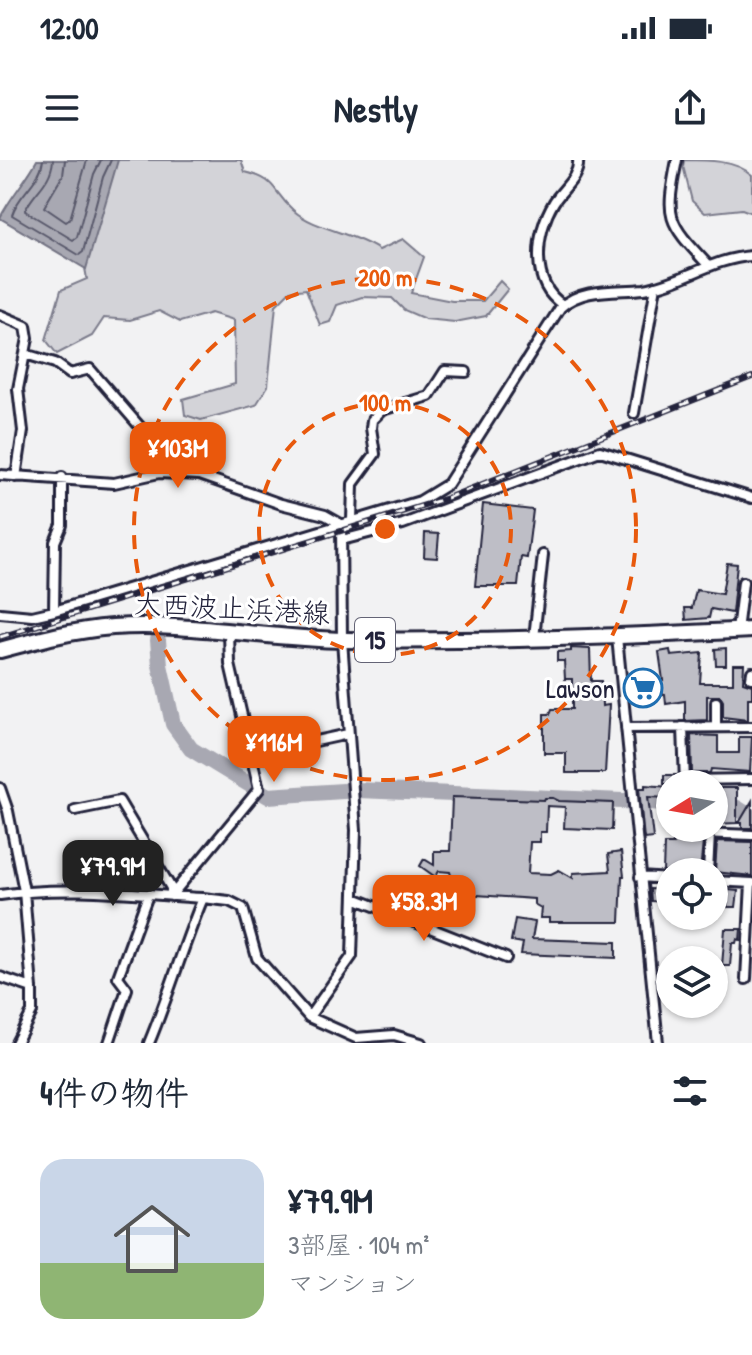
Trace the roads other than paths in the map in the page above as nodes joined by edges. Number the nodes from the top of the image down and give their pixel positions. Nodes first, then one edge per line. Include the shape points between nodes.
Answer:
1 (578, 160) edge
2 (677, 160) edge
3 (752, 256) edge
4 (708, 265) junction
5 (656, 286) junction
6 (563, 305) junction
7 (0, 315) edge
8 (25, 354) junction
9 (466, 372) dead end
10 (634, 413) dead end
11 (159, 473) junction
12 (0, 475) edge
13 (16, 477) junction
14 (62, 477) junction
15 (752, 498) edge
16 (352, 521) junction
17 (341, 524) junction
18 (342, 540) junction
19 (543, 555) dead end
20 (743, 582) dead end
21 (54, 611) junction
22 (0, 613) edge
23 (744, 631) edge
24 (229, 633) junction
25 (617, 637) junction
26 (534, 638) junction
27 (342, 640) junction
28 (0, 650) edge
29 (716, 702) dead end
30 (716, 726) junction
31 (683, 727) junction
32 (752, 727) edge
33 (626, 728) junction
34 (348, 734) junction
35 (252, 755) junction
36 (685, 770) edge
37 (752, 779) edge
38 (728, 780) edge
39 (0, 788) edge
40 (75, 810) dead end
41 (728, 834) edge
42 (752, 835) edge
43 (158, 866) junction
44 (112, 867) dead end
45 (640, 877) junction
46 (656, 878) edge
47 (728, 882) edge
48 (751, 883) edge
49 (24, 891) junction
50 (0, 895) edge
51 (148, 895) junction
52 (171, 896) junction
53 (203, 898) junction
54 (354, 898) junction
55 (506, 958) dead end
56 (0, 977) edge
57 (746, 979) dead end
58 (32, 988) junction
59 (309, 1017) junction
60 (16, 1043) edge
61 (109, 1043) edge
62 (149, 1043) edge
63 (421, 1043) edge
64 (658, 1043) edge

1 - 6 street via 579,169 554,202 542,234 543,285
2 - 4 street via 671,219
3 - 4 street
4 - 5 street
5 - 6 street via 591,294
5 - 10 street
6 - 16 street via 448,484 420,501
7 - 8 street via 26,326
8 - 11 street via 70,374 90,369 148,436
8 - 13 street via 18,389 23,431
9 - 16 street via 445,371 429,396 382,410 372,420 375,454 353,484
11 - 14 street via 114,483
11 - 17 street via 199,475
12 - 13 street
13 - 14 street
14 - 21 street
15 - 18 street via 600,451 403,524
16 - 17 street
17 - 18 street
17 - 21 street
18 - 27 street
19 - 26 street
20 - 23 street
21 - 22 street via 32,616
23 - 25 main road, 大西波止浜港線 / 15
24 - 27 main road, 大西波止浜港線 / 15
24 - 28 main road, 大西波止浜港線 / 15 via 115,627
24 - 35 street via 230,664
25 - 26 main road, 大西波止浜港線 / 15
25 - 33 street
26 - 27 main road, 大西波止浜港線 / 15
27 - 34 street
29 - 30 street
30 - 31 street
30 - 32 street
31 - 33 street
31 - 36 street
33 - 45 street
34 - 35 street
34 - 54 street via 356,830
35 - 52 street via 259,789
37 - 38 street
39 - 49 street
40 - 43 street via 119,801
41 - 42 street
43 - 44 street
43 - 52 street
45 - 46 street
45 - 64 street
47 - 48 street
48 - 57 street
49 - 50 street
49 - 51 street
49 - 58 street
51 - 52 street
51 - 61 street via 118,977 127,989
52 - 53 street
53 - 59 street via 243,908 257,958
53 - 62 street
54 - 55 street
54 - 59 street via 352,956
56 - 58 street
58 - 60 street via 32,1012
59 - 63 street via 356,1038 394,1035

